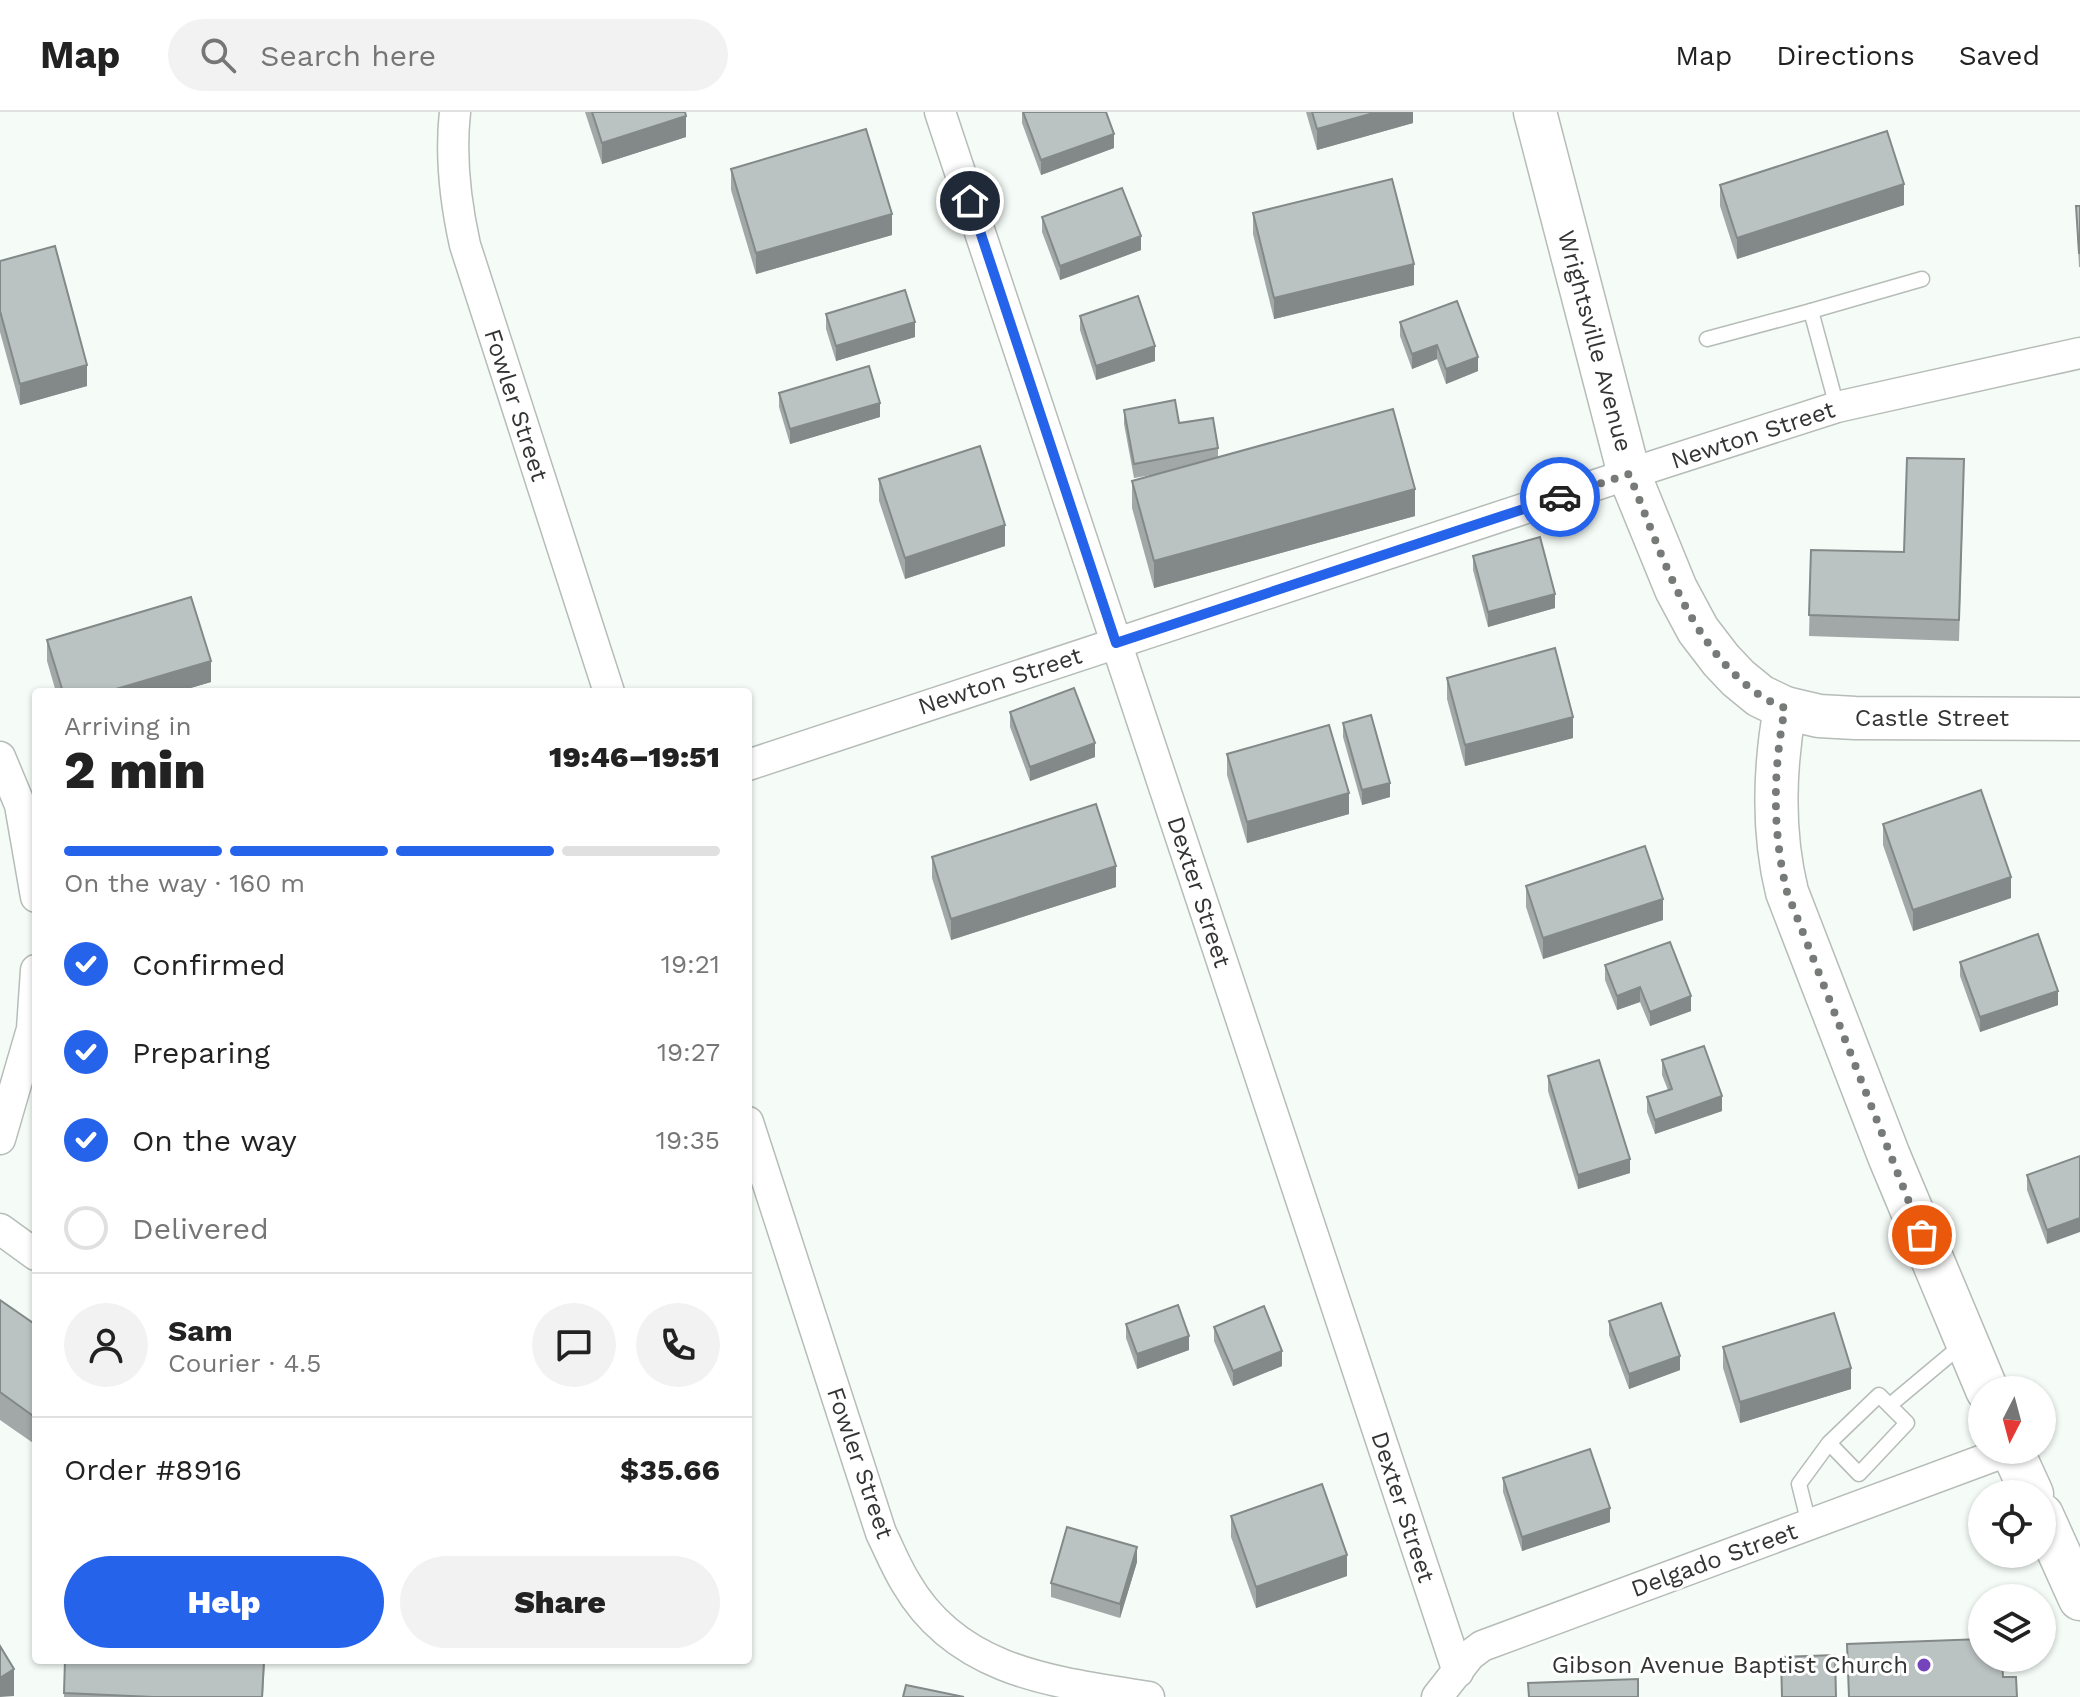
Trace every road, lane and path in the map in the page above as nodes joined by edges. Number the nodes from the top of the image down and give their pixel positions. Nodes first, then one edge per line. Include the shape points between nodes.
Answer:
1 (455, 112) edge
2 (940, 112) edge
3 (1535, 112) edge
4 (1922, 279) dead end
5 (1811, 311) junction
6 (1707, 339) dead end
7 (2080, 353) edge
8 (1837, 407) junction
9 (1629, 474) junction
10 (1116, 643) junction
11 (608, 688) edge
12 (1785, 708) junction
13 (2080, 719) edge
14 (0, 757) edge
15 (752, 764) edge
16 (32, 874) edge
17 (32, 1029) edge
18 (752, 1134) edge
19 (0, 1139) edge
20 (0, 1229) edge
21 (32, 1252) edge
22 (1966, 1341) junction
23 (1981, 1376) edge
24 (1890, 1405) junction
25 (1829, 1443) junction
26 (1973, 1464) edge
27 (1859, 1474) junction
28 (1871, 1502) junction
29 (1809, 1524) junction
30 (2056, 1546) edge
31 (2080, 1599) edge
32 (1458, 1672) junction
33 (1099, 1693) edge
34 (1149, 1697) edge
35 (1437, 1697) edge

1 - 11 street, Fowler Street via 453,169 465,245
2 - 10 street, Dexter Street
3 - 9 street, Wrightsville Avenue
4 - 5 lane
5 - 6 lane
5 - 8 lane
7 - 8 street, Newton Street
8 - 9 street, Newton Street
9 - 10 street, Newton Street
9 - 12 street, Wrightsville Avenue via 1698,630 1738,678
10 - 15 street, Newton Street
10 - 32 street, Dexter Street
12 - 13 street, Castle Street via 1855,718
12 - 22 street via 1778,746 1776,826 1787,892
14 - 16 street via 20,805
17 - 19 street
18 - 33 street, Fowler Street via 881,1533 906,1584 941,1627 988,1660
20 - 21 street
22 - 23 street
22 - 24 lane
24 - 25 lane via 1879,1395
24 - 27 lane via 1907,1423
25 - 27 lane
25 - 29 lane via 1799,1484
26 - 28 street, Delgado Street
27 - 28 lane
28 - 29 street, Delgado Street
29 - 32 street, Delgado Street via 1482,1646
30 - 31 street
32 - 35 street, Delgado Street
33 - 34 street

